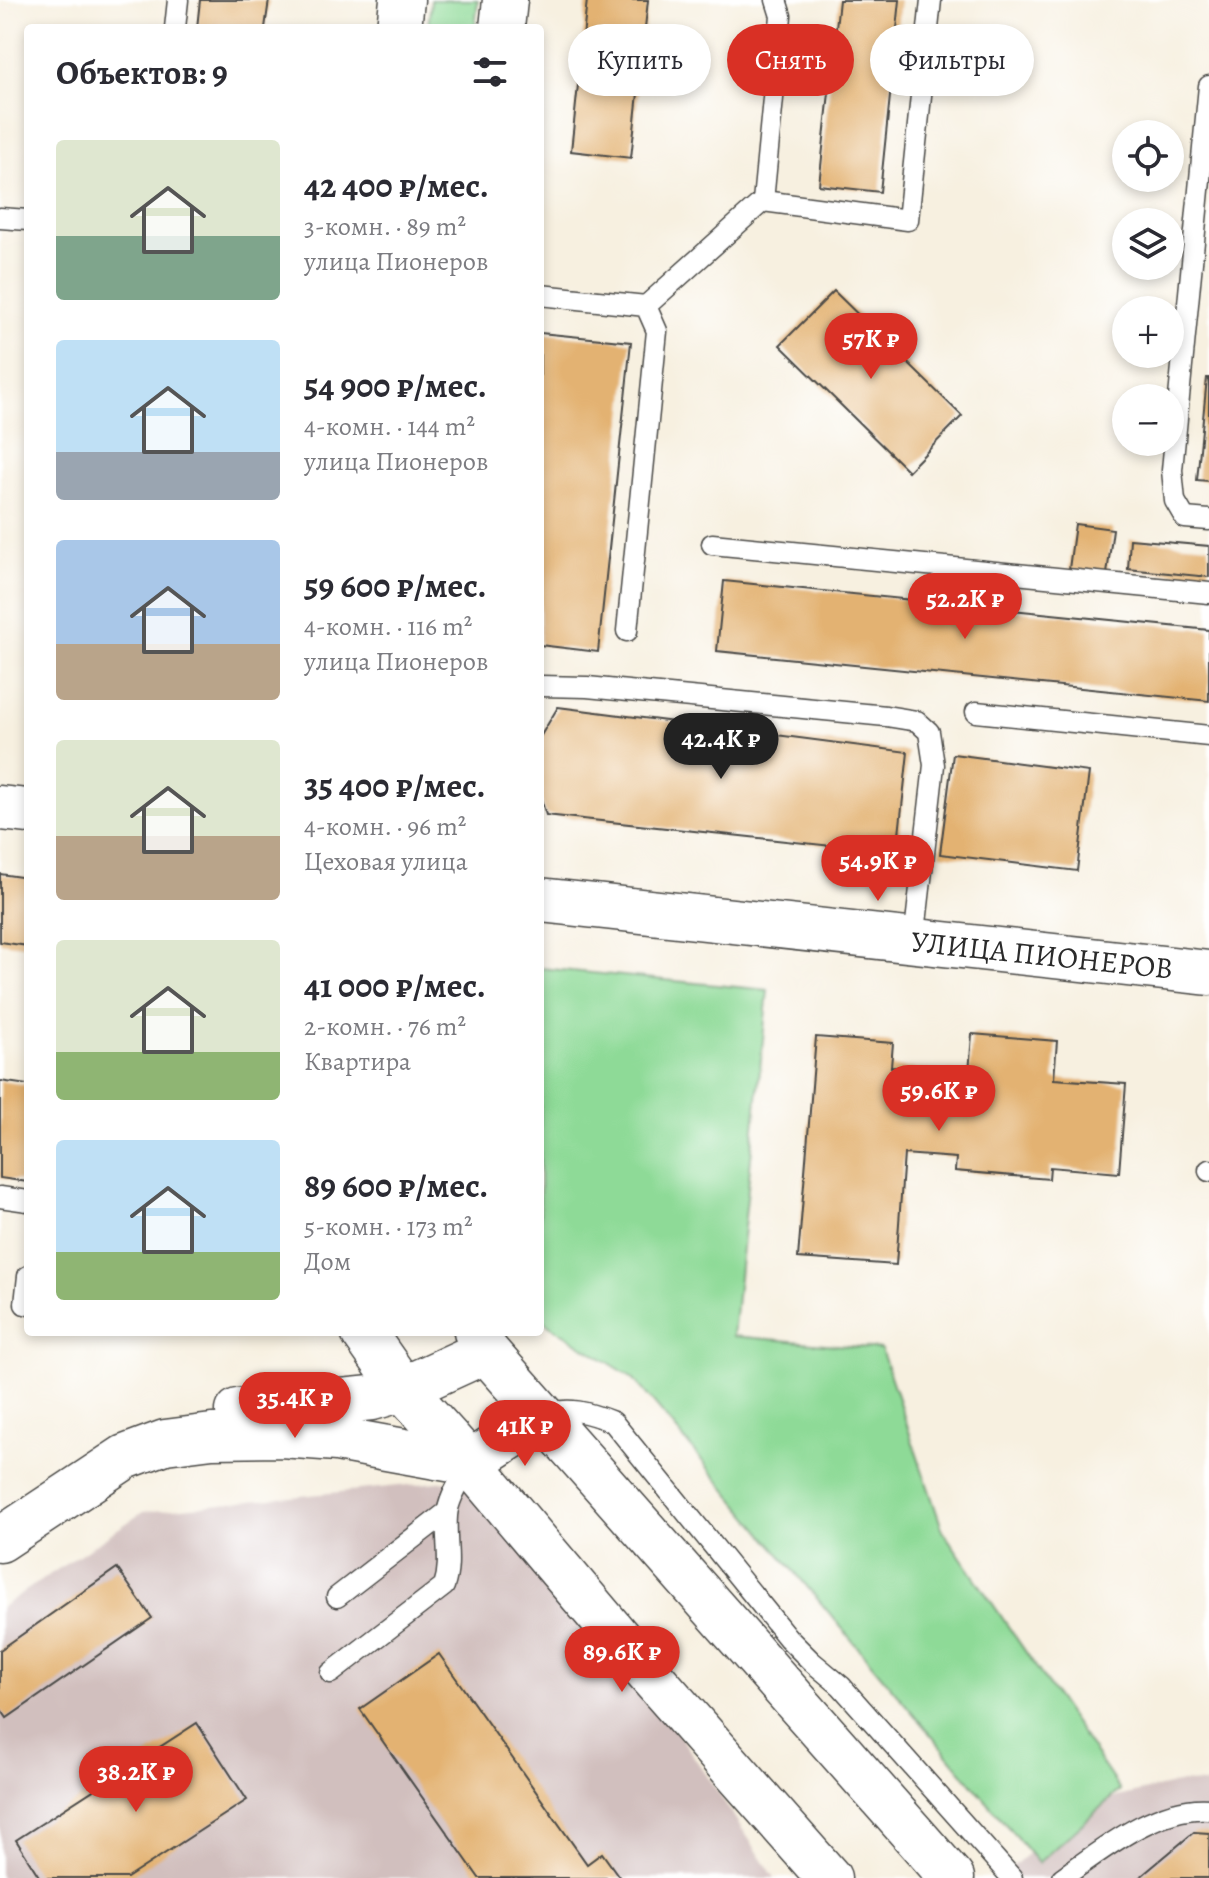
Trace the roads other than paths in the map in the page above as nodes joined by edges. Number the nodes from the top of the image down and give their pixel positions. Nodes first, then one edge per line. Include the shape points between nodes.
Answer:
1 (178, 0) edge
2 (402, 0) edge
3 (505, 0) edge
4 (776, 0) edge
5 (931, 0) edge
6 (175, 24) edge
7 (399, 24) edge
8 (502, 24) edge
9 (1209, 86) edge
10 (763, 201) junction
11 (0, 218) edge
12 (24, 220) edge
13 (544, 295) edge
14 (646, 306) junction
15 (1209, 520) edge
16 (712, 544) dead end
17 (1209, 593) edge
18 (627, 631) dead end
19 (544, 686) edge
20 (976, 712) dead end
21 (1209, 736) edge
22 (0, 808) edge
23 (24, 811) edge
24 (544, 900) edge
25 (914, 941) junction
26 (1209, 973) edge
27 (0, 1197) edge
28 (24, 1200) edge
29 (366, 1336) edge
30 (481, 1342) edge
31 (403, 1389) junction
32 (543, 1416) junction
33 (165, 1442) junction
34 (470, 1463) junction
35 (447, 1512) junction
36 (0, 1540) edge
37 (337, 1597) dead end
38 (331, 1673) dead end
39 (1209, 1809) edge
40 (829, 1878) edge
41 (952, 1878) edge
42 (1012, 1878) edge
43 (1062, 1878) edge

1 - 6 lane
2 - 7 main road
3 - 8 main road
4 - 10 lane via 781,16
5 - 10 lane via 908,220
9 - 15 lane via 1172,470 1175,501 1185,518
10 - 14 lane
11 - 12 lane
13 - 14 lane
14 - 18 lane via 657,331
16 - 17 lane
19 - 25 lane via 917,721 929,732 934,765
20 - 21 lane
22 - 23 main road
24 - 25 main road, УЛИЦА ПИОНЕРОВ
25 - 26 main road, УЛИЦА ПИОНЕРОВ
27 - 28 lane
29 - 31 main road
30 - 31 main road
30 - 32 main road
31 - 33 main road via 372,1398 240,1411 202,1422
31 - 34 main road
32 - 34 main road
32 - 41 main road
32 - 42 lane via 586,1411 613,1422 788,1638 841,1686
33 - 34 main road via 281,1435 337,1439
33 - 36 main road via 125,1457
34 - 35 lane
34 - 40 main road
35 - 37 lane
35 - 38 lane via 449,1571 444,1586
39 - 43 lane via 1170,1813 1122,1837

